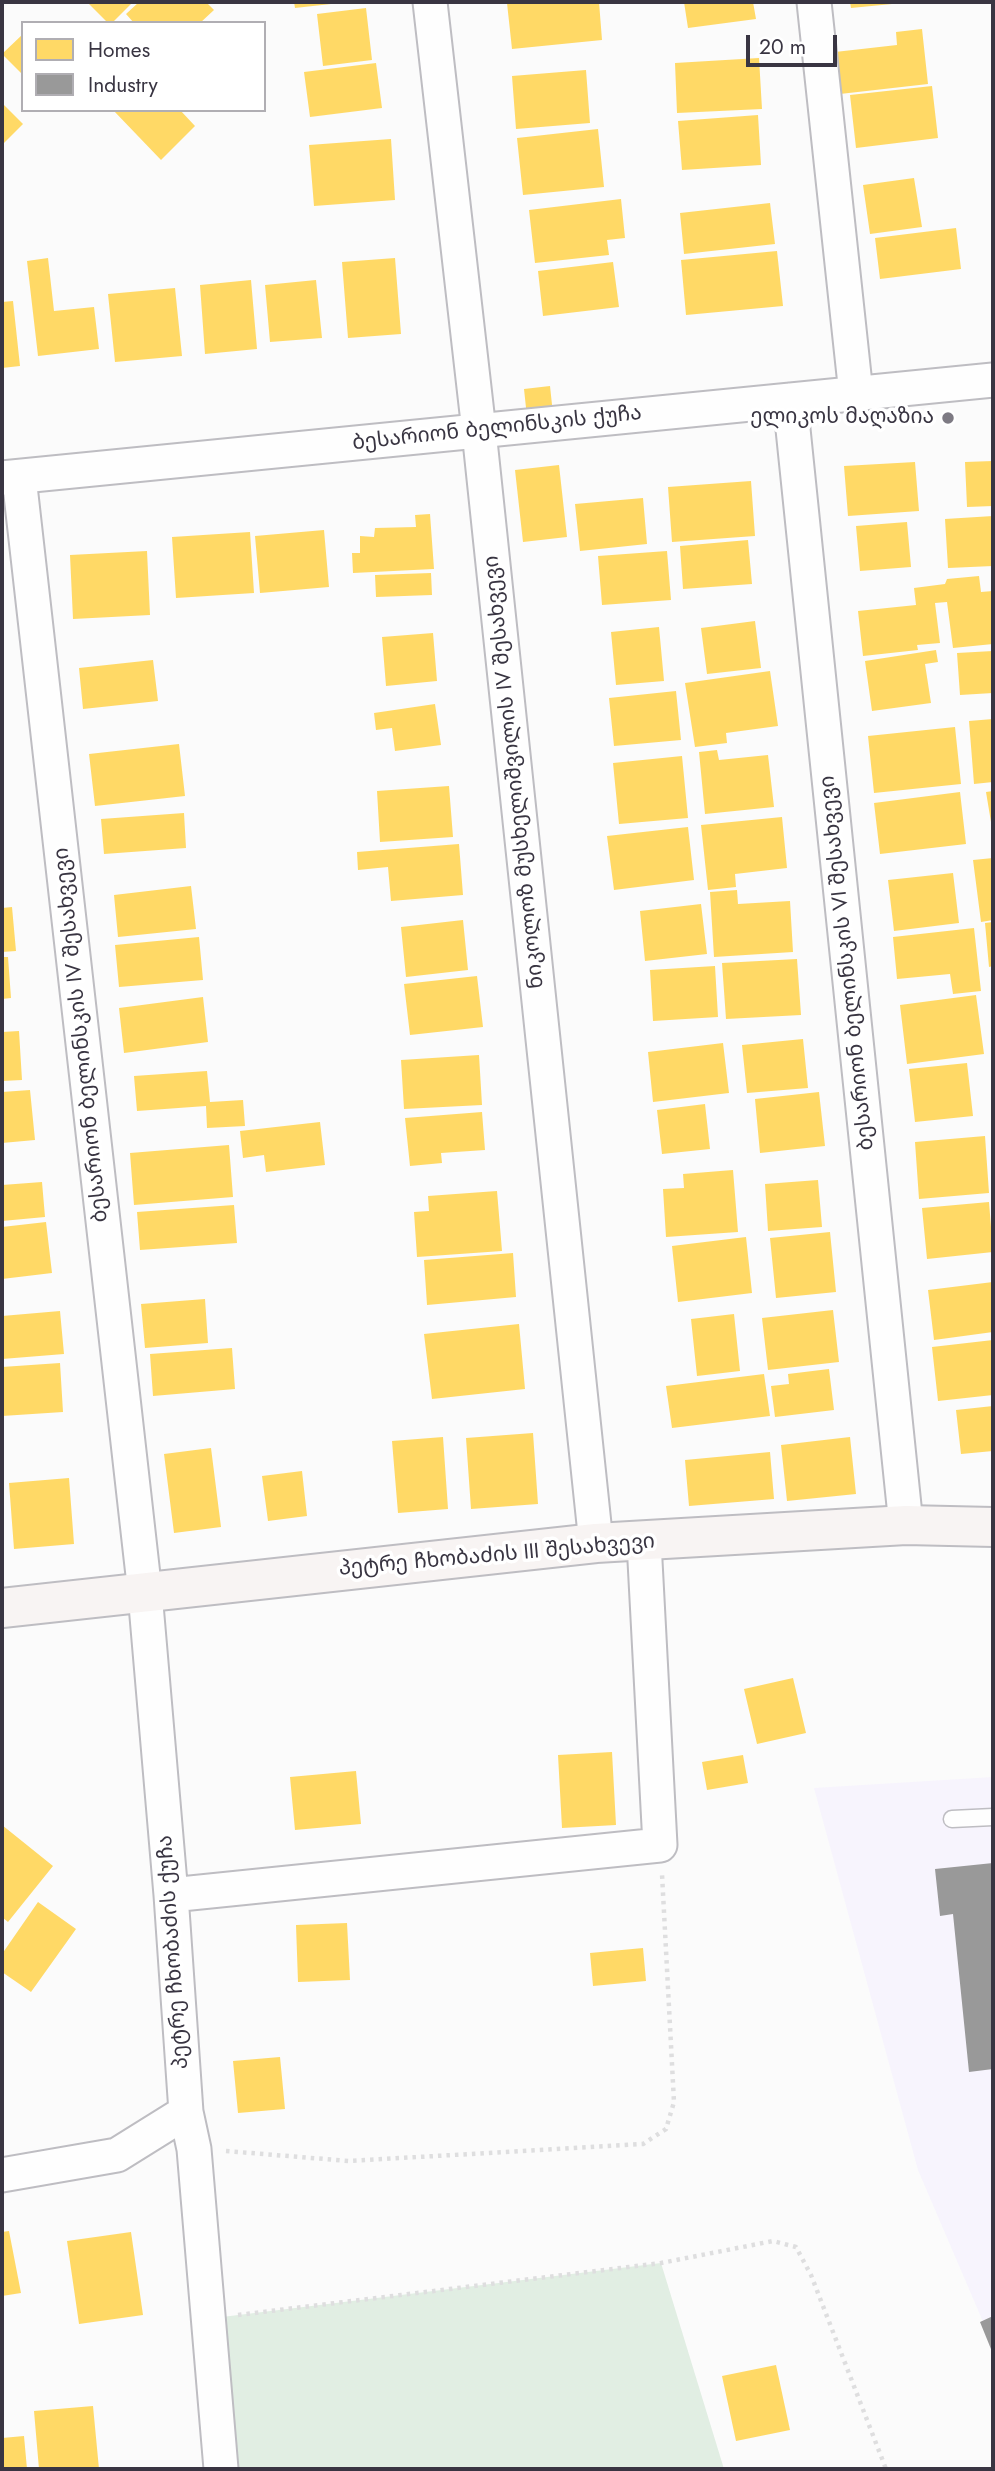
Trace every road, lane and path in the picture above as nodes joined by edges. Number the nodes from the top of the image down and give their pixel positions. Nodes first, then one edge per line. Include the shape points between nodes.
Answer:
1 (430, 2) edge
2 (814, 2) edge
3 (993, 380) edge
4 (856, 394) junction
5 (790, 400) junction
6 (479, 431) junction
7 (10, 477) edge
8 (906, 1525) junction
9 (993, 1527) edge
10 (644, 1542) junction
11 (596, 1543) junction
12 (145, 1594) junction
13 (2, 1608) edge
14 (993, 1816) edge
15 (952, 1819) dead end
16 (660, 1845) junction
17 (171, 1895) junction
18 (186, 2112) junction
19 (194, 2149) junction
20 (2, 2175) edge
21 (210, 2318) junction
22 (221, 2469) edge
23 (886, 2469) edge

1 - 6 street, ნიკოლოზ მუსხელიშვილის IV შესახვევი
2 - 4 street
3 - 4 street, ბესარიონ ბელინსკის ქუჩა
4 - 5 street, ბესარიონ ბელინსკის ქუჩა
5 - 6 street, ბესარიონ ბელინსკის ქუჩა
5 - 8 street, ბესარიონ ბელინსკის VI შესახვევი
6 - 7 street, ბესარიონ ბელინსკის ქუჩა
6 - 11 street, ნიკოლოზ მუსხელიშვილის IV შესახვევი
7 - 12 street, ბესარიონ ბელინსკის IV შესახვევი
8 - 9 street, პეტრე ჩხობაძის III შესახვევი
8 - 10 street, პეტრე ჩხობაძის III შესახვევი
10 - 11 street, პეტრე ჩხობაძის III შესახვევი
10 - 16 street
11 - 12 street, პეტრე ჩხობაძის III შესახვევი
12 - 13 street, პეტრე ჩხობაძის III შესახვევი
12 - 17 street, პეტრე ჩხობაძის ქუჩა
14 - 15 lane
16 - 17 street
16 - 19 path via 674,2102 666,2129 643,2144 349,2161
17 - 18 street, პეტრე ჩხობაძის ქუჩა
18 - 19 street, პეტრე ჩხობაძის ქუჩა
18 - 20 street via 117,2155
19 - 21 street, პეტრე ჩხობაძის ქუჩა
21 - 22 street, პეტრე ჩხობაძის ქუჩა
21 - 23 path via 661,2263 773,2241 796,2247 811,2275

